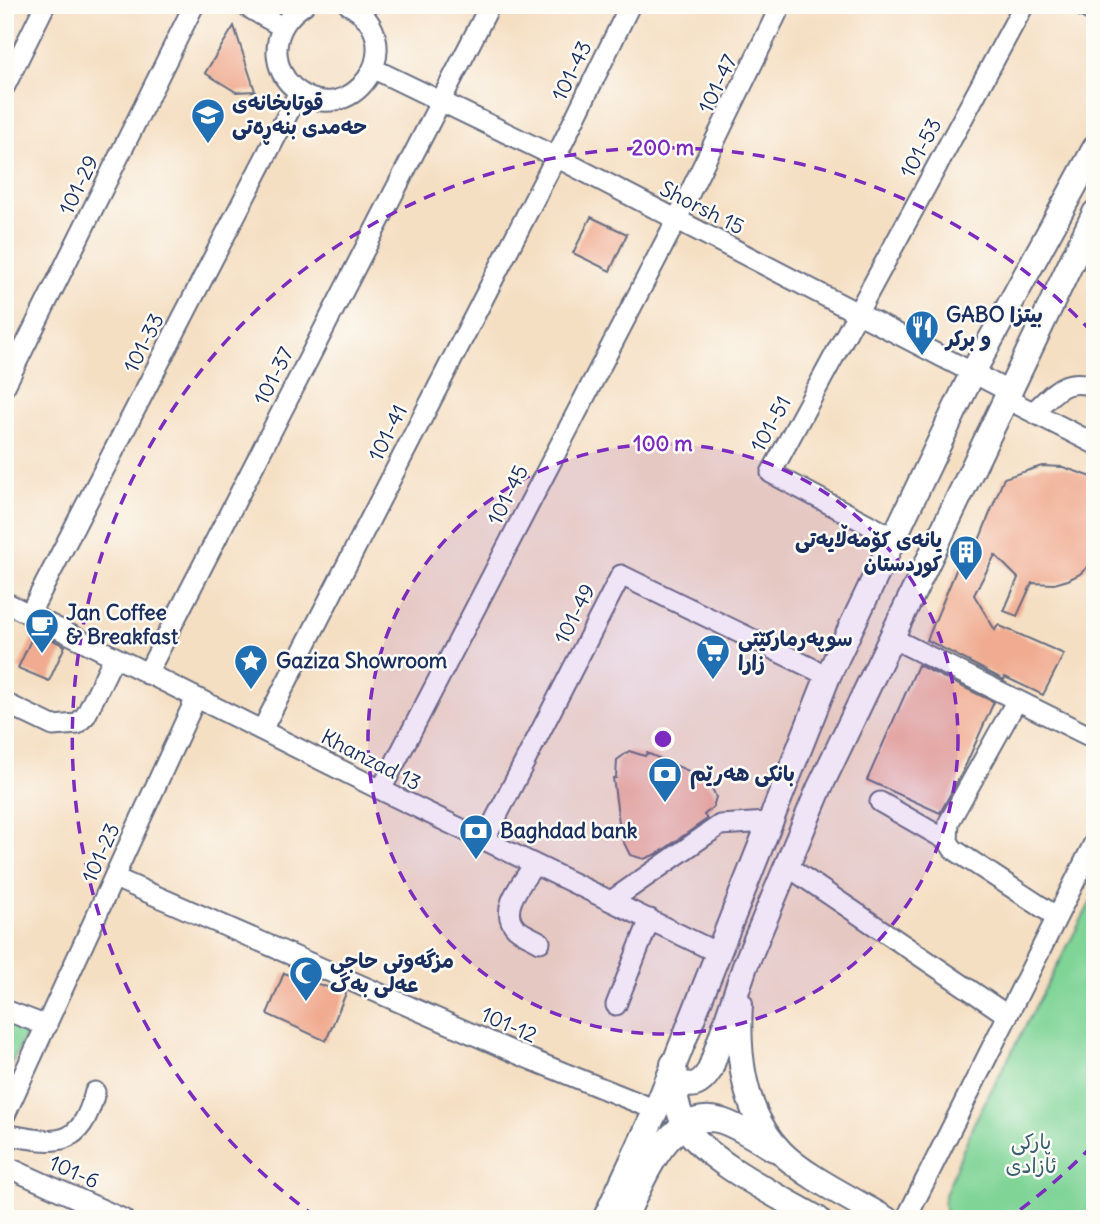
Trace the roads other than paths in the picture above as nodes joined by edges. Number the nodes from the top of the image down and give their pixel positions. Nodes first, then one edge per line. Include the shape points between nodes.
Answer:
1 (45, 5) edge
2 (194, 5) edge
3 (244, 5) edge
4 (304, 5) edge
5 (349, 5) edge
6 (490, 5) edge
7 (630, 5) edge
8 (781, 5) edge
9 (1024, 5) edge
10 (1081, 5) edge
11 (1095, 13) edge
12 (282, 27) junction
13 (374, 69) junction
14 (5, 86) edge
15 (299, 92) junction
16 (442, 100) junction
17 (1095, 148) edge
18 (556, 157) junction
19 (1095, 213) edge
20 (676, 220) junction
21 (858, 313) junction
22 (973, 372) junction
23 (5, 386) edge
24 (1095, 386) edge
25 (1007, 394) junction
26 (1033, 412) junction
27 (1095, 444) edge
28 (894, 538) junction
29 (5, 602) edge
30 (29, 615) junction
31 (892, 638) junction
32 (114, 657) junction
33 (147, 674) junction
34 (828, 676) junction
35 (196, 698) junction
36 (1017, 700) junction
37 (5, 704) edge
38 (262, 730) junction
39 (1095, 739) edge
40 (381, 790) junction
41 (880, 802) dead end
42 (768, 822) junction
43 (484, 841) junction
44 (948, 841) junction
45 (1095, 841) edge
46 (534, 864) junction
47 (787, 866) junction
48 (115, 878) junction
49 (611, 901) junction
50 (1057, 917) junction
51 (650, 919) junction
52 (540, 942) dead end
53 (718, 953) junction
54 (745, 966) junction
55 (616, 1005) dead end
56 (5, 1010) edge
57 (1007, 1015) junction
58 (47, 1026) junction
59 (673, 1064) junction
60 (95, 1091) dead end
61 (656, 1110) junction
62 (5, 1115) edge
63 (685, 1126) junction
64 (5, 1134) edge
65 (781, 1152) junction
66 (5, 1166) edge
67 (123, 1219) edge
68 (605, 1219) edge
69 (624, 1219) edge
70 (818, 1219) edge
71 (886, 1219) edge
72 (906, 1219) edge

1 - 14 street
2 - 23 street, 101-29
3 - 12 street
4 - 12 street
5 - 13 street via 369,22 376,37
6 - 16 street, 101-37
7 - 18 street, 101-43
8 - 20 street, 101-47
9 - 21 street, 101-53
10 - 11 street
12 - 15 street via 277,55 280,70
13 - 15 street via 367,82 342,99 313,99
13 - 16 street, Shorsh 15
15 - 30 street, 101-33
16 - 18 street, Shorsh 15
16 - 33 street, 101-37
17 - 22 main road
18 - 20 street, Shorsh 15
18 - 38 street, 101-41
19 - 25 main road
20 - 21 street, Shorsh 15
20 - 40 street, 101-45
21 - 22 street, Shorsh 15
21 - 28 street, 101-51 via 771,472
22 - 25 street, Shorsh 15
22 - 28 main road
24 - 26 street via 1078,382 1062,387
25 - 26 street, Shorsh 15
25 - 31 main road
26 - 27 street, Shorsh 15
28 - 34 main road
29 - 30 street, Khanzad 13
30 - 32 street, Khanzad 13
31 - 36 street
31 - 47 main road
32 - 33 street, Khanzad 13
32 - 37 street via 86,715 77,724 53,726
33 - 35 street, Khanzad 13
34 - 42 main road
34 - 43 street, 101-49 via 621,575
35 - 38 street, Khanzad 13
35 - 48 street, 101-23
36 - 39 street
36 - 44 street via 949,822
38 - 40 street, Khanzad 13
40 - 43 street, Khanzad 13
41 - 44 street
42 - 49 street via 720,825
42 - 53 main road
43 - 46 street, Khanzad 13
44 - 50 street via 953,849
45 - 50 street
46 - 49 street, Khanzad 13
46 - 52 street via 511,900 509,915 515,927
47 - 54 main road
47 - 57 street
48 - 58 street, 101-23
48 - 61 street, 101-12
49 - 51 street, Khanzad 13
50 - 57 street
51 - 53 street, Khanzad 13
51 - 55 street
53 - 54 main road
53 - 59 main road
54 - 59 main road via 706,1077 694,1086 686,1085 677,1081
54 - 65 main road via 739,1028 743,1076 752,1106
56 - 58 street
57 - 72 street
58 - 62 street, 101-23
59 - 61 main road
59 - 63 main road via 677,1104
60 - 64 street via 90,1113 79,1131 67,1137 48,1142
61 - 68 main road
63 - 65 main road via 701,1119 721,1121
63 - 69 main road via 659,1150
63 - 70 main road via 712,1156
65 - 71 main road
66 - 67 street, 101-6

